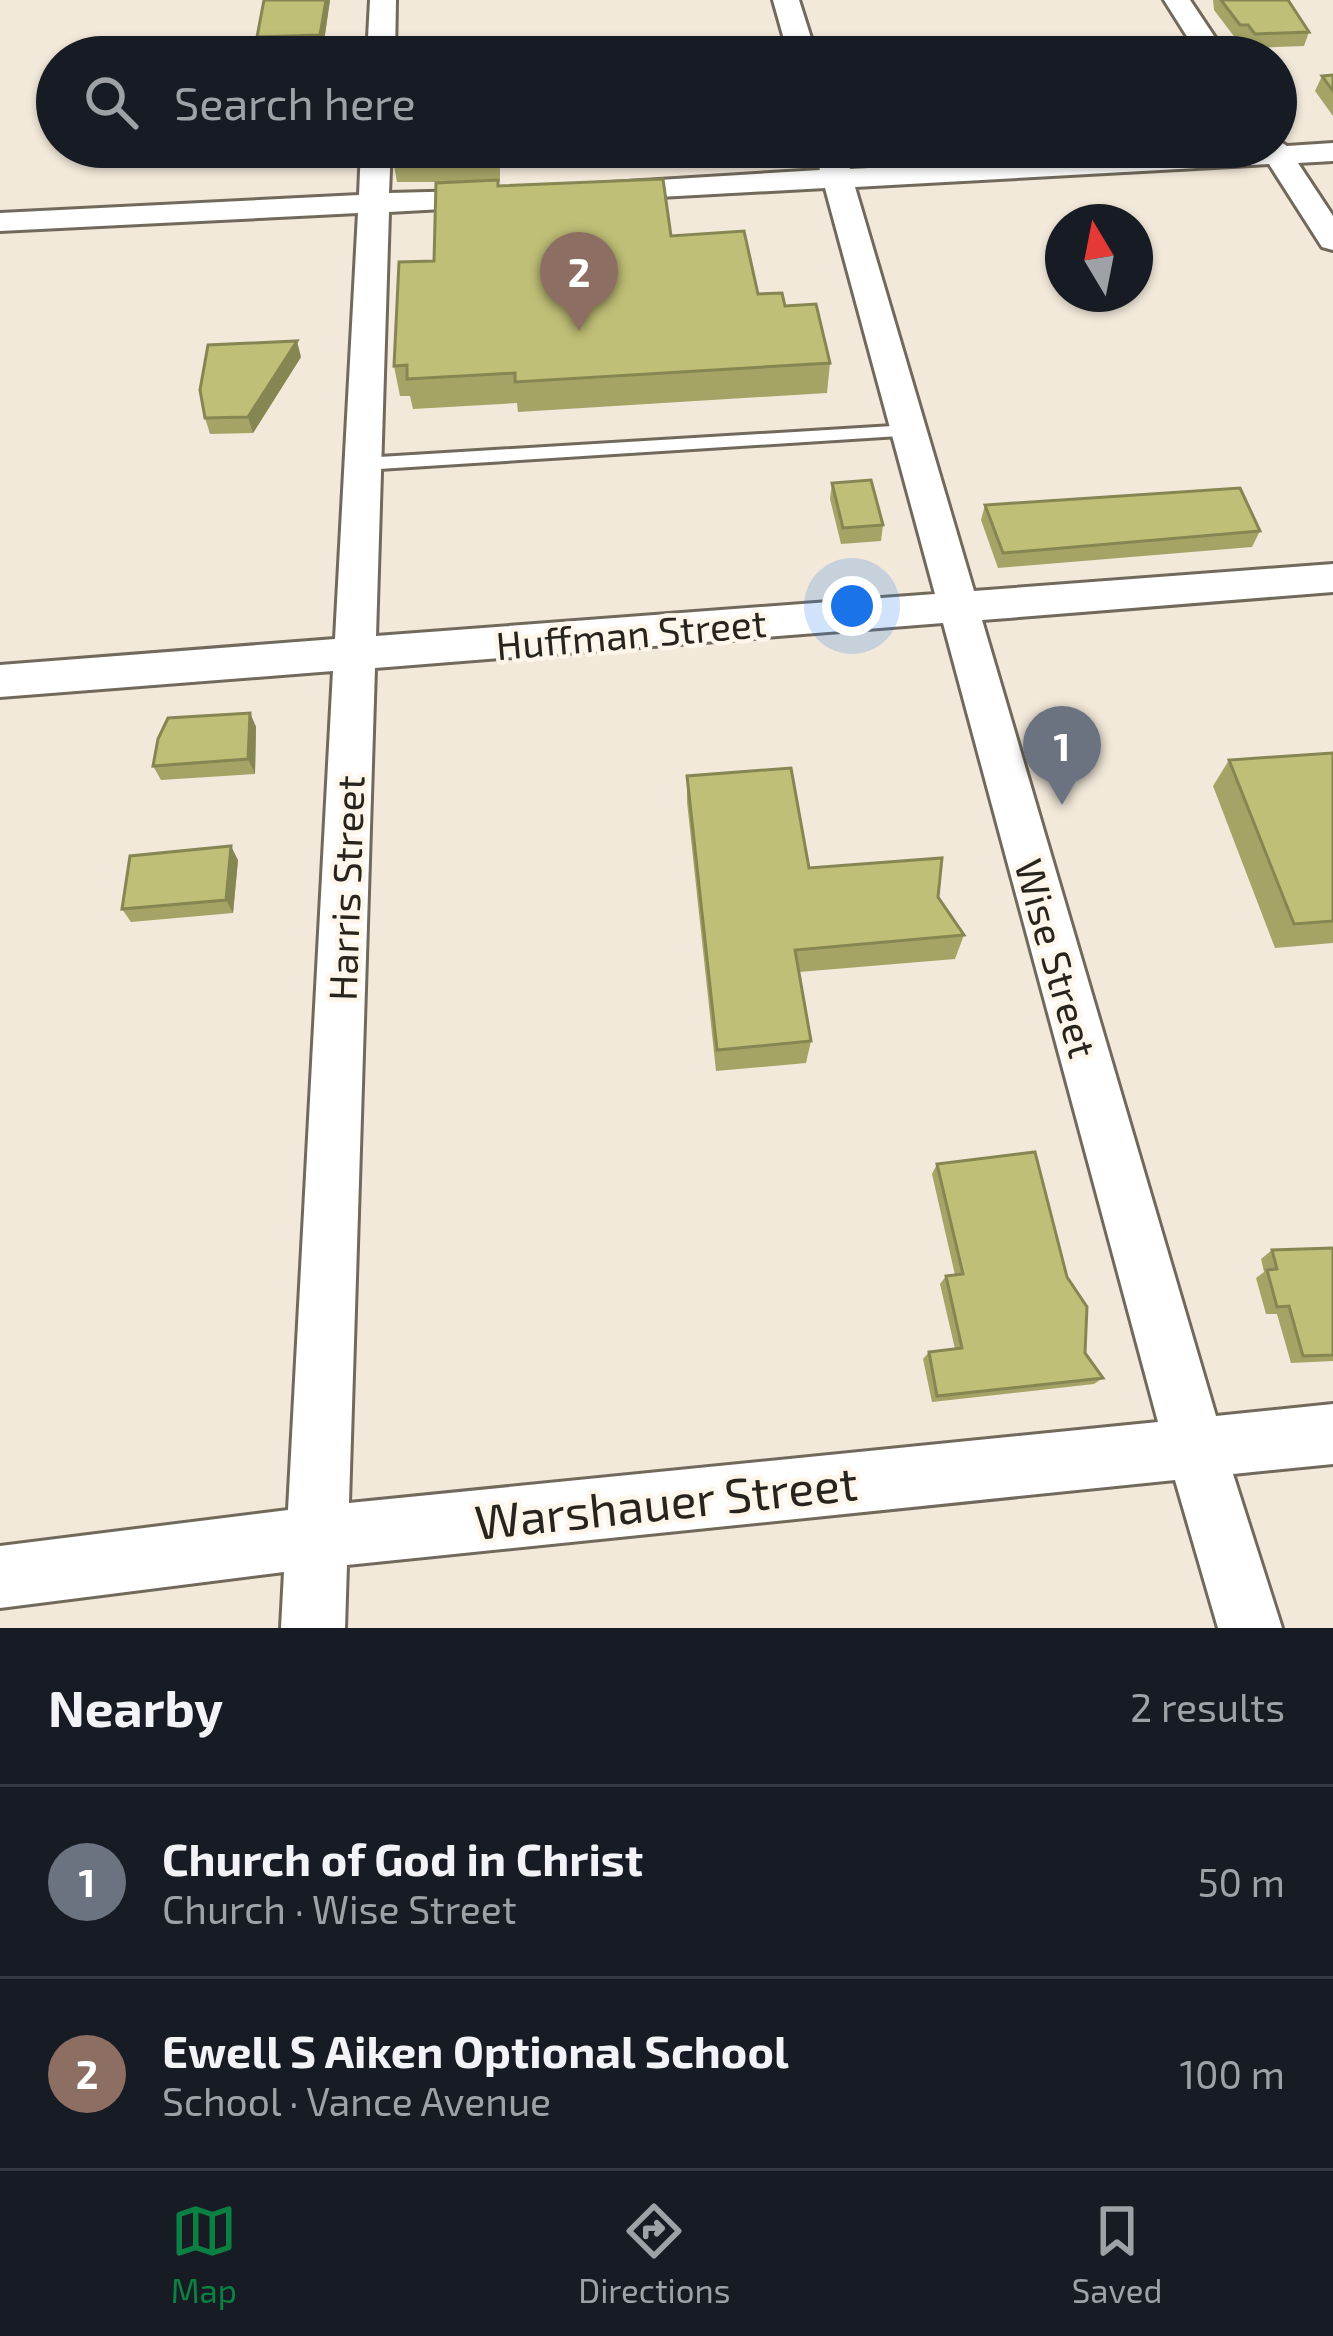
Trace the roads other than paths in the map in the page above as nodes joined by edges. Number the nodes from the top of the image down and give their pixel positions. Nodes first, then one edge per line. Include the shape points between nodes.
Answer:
1 (383, 0) edge
2 (786, 0) edge
3 (1178, 0) edge
4 (382, 36) edge
5 (796, 36) edge
6 (1201, 36) edge
7 (1297, 151) edge
8 (1333, 152) edge
9 (375, 168) edge
10 (791, 168) edge
11 (835, 168) edge
12 (1286, 168) edge
13 (583, 192) edge
14 (536, 194) edge
15 (374, 203) junction
16 (0, 222) edge
17 (1333, 240) edge
18 (909, 431) junction
19 (363, 464) junction
20 (1333, 578) edge
21 (957, 606) junction
22 (355, 655) junction
23 (0, 681) edge
24 (1333, 1434) edge
25 (1195, 1447) junction
26 (317, 1537) junction
27 (0, 1576) edge
28 (313, 1628) edge
29 (1250, 1628) edge

1 - 4 street
2 - 5 street
3 - 6 street
7 - 8 street
9 - 15 street, Harris Street
10 - 13 street
11 - 18 street, Wise Street
12 - 17 street
14 - 15 street
15 - 16 street
15 - 19 street, Harris Street
18 - 19 lane
18 - 21 street, Wise Street
19 - 22 street, Harris Street
20 - 21 street, Huffman Street
21 - 22 street, Huffman Street
21 - 25 street, Wise Street
22 - 23 street, Huffman Street
22 - 26 street, Harris Street
24 - 25 street, Warshauer Street
25 - 26 street, Warshauer Street
25 - 29 street, Wise Street
26 - 27 street, Warshauer Street
26 - 28 street, Harris Street

